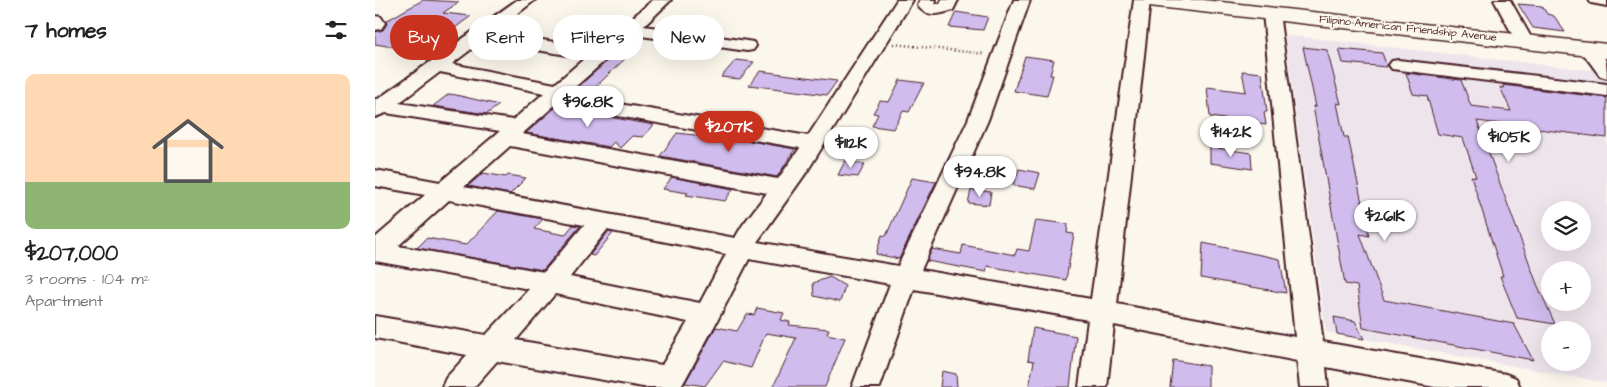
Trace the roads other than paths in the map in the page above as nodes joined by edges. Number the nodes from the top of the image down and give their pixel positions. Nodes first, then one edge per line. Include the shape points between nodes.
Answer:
1 (527, 0) edge
2 (663, 0) edge
3 (905, 0) edge
4 (928, 0) edge
5 (950, 0) edge
6 (1022, 0) edge
7 (1142, 0) edge
8 (1149, 0) edge
9 (1501, 0) edge
10 (1597, 0) edge
11 (1607, 1) edge
12 (1271, 13) junction
13 (506, 15) edge
14 (643, 18) edge
15 (375, 21) edge
16 (375, 25) edge
17 (643, 31) edge
18 (1524, 41) junction
19 (468, 43) edge
20 (747, 46) dead end
21 (1602, 51) edge
22 (595, 60) edge
23 (1399, 65) dead end
24 (436, 66) junction
25 (1607, 72) edge
26 (1607, 90) edge
27 (554, 94) junction
28 (377, 107) edge
29 (510, 133) junction
30 (814, 144) junction
31 (375, 178) edge
32 (784, 188) junction
33 (444, 191) junction
34 (602, 220) junction
35 (741, 248) junction
36 (375, 252) edge
37 (905, 276) junction
38 (550, 283) junction
39 (1103, 312) junction
40 (707, 315) junction
41 (375, 327) edge
42 (490, 348) junction
43 (1311, 352) junction
44 (667, 383) edge
45 (455, 387) edge
46 (865, 387) edge
47 (1093, 387) edge
48 (1315, 387) edge
49 (1506, 387) edge

1 - 13 street
2 - 14 street
3 - 30 street
4 - 5 street via 926,6 937,10 947,7
6 - 37 street via 963,155
7 - 39 street
8 - 12 main road, Filipino-American Friendship Avenue
9 - 18 street
10 - 11 street
12 - 18 main road, Filipino-American Friendship Avenue
12 - 43 street
15 - 16 street
17 - 20 street
18 - 21 main road, Filipino-American Friendship Avenue
19 - 24 street
21 - 25 street
22 - 27 street
23 - 26 street
24 - 27 street
24 - 28 street
27 - 29 street
27 - 30 street
28 - 29 street
29 - 32 street
29 - 33 street
30 - 32 street
31 - 33 street
32 - 35 street
33 - 34 street
33 - 36 street
34 - 35 street
34 - 38 street
35 - 37 street
35 - 40 street
36 - 38 street
37 - 39 street
37 - 46 street
38 - 40 street
38 - 42 street
39 - 43 street
39 - 47 street
40 - 44 street
41 - 42 street
42 - 44 street
42 - 45 street
43 - 48 street
43 - 49 street

